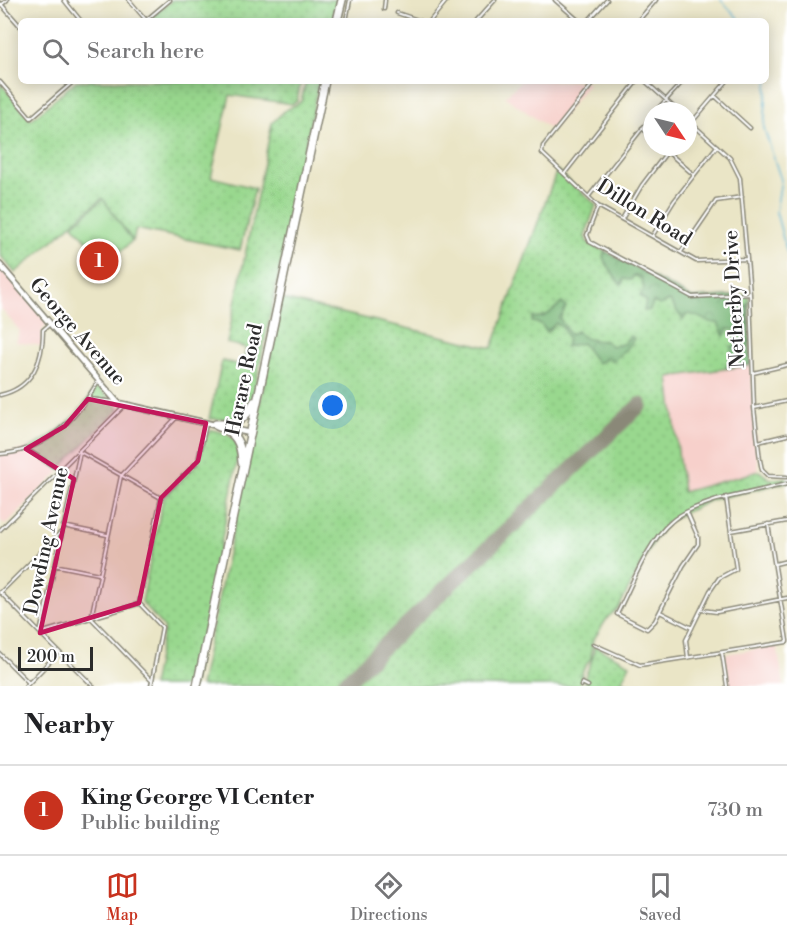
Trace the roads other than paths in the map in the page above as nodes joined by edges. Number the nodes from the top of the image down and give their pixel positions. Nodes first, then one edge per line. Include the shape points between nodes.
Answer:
1 (7, 0) edge
2 (64, 0) edge
3 (129, 0) edge
4 (170, 0) edge
5 (342, 0) edge
6 (350, 0) edge
7 (386, 0) edge
8 (446, 0) edge
9 (495, 0) edge
10 (557, 0) edge
11 (607, 0) edge
12 (656, 0) edge
13 (0, 4) edge
14 (384, 9) dead end
15 (340, 10) junction
16 (348, 12) junction
17 (397, 13) dead end
18 (79, 18) edge
19 (144, 18) edge
20 (149, 18) edge
21 (338, 18) edge
22 (347, 18) edge
23 (412, 18) edge
24 (432, 18) edge
25 (479, 18) edge
26 (576, 18) edge
27 (591, 18) edge
28 (641, 18) edge
29 (18, 24) edge
30 (0, 82) edge
31 (324, 84) edge
32 (593, 84) edge
33 (635, 84) edge
34 (648, 84) edge
35 (679, 84) edge
36 (725, 84) edge
37 (70, 85) edge
38 (715, 96) junction
39 (666, 100) joint
40 (697, 114) edge
41 (697, 127) edge
42 (642, 128) edge
43 (750, 128) dead end
44 (717, 146) junction
45 (664, 156) edge
46 (672, 156) edge
47 (564, 174) junction
48 (694, 176) junction
49 (588, 197) junction
50 (742, 197) junction
51 (598, 206) junction
52 (622, 219) junction
53 (653, 235) junction
54 (681, 252) junction
55 (747, 259) junction
56 (1, 267) edge
57 (750, 294) junction
58 (50, 324) junction
59 (787, 365) edge
60 (753, 373) junction
61 (98, 381) junction
62 (259, 392) junction
63 (0, 394) edge
64 (88, 399) junction
65 (787, 401) edge
66 (118, 403) junction
67 (124, 405) junction
68 (754, 408) junction
69 (176, 418) junction
70 (212, 424) junction
71 (250, 432) junction
72 (787, 435) edge
73 (758, 442) junction
74 (26, 449) junction
75 (81, 452) junction
76 (0, 454) edge
77 (243, 470) junction
78 (61, 471) junction
79 (121, 476) junction
80 (787, 477) edge
81 (787, 484) edge
82 (726, 497) junction
83 (161, 498) junction
84 (687, 512) junction
85 (0, 521) edge
86 (787, 521) edge
87 (768, 524) junction
88 (4, 525) junction
89 (63, 526) junction
90 (0, 530) edge
91 (62, 531) junction
92 (731, 531) junction
93 (107, 535) junction
94 (787, 561) edge
95 (774, 564) junction
96 (54, 566) junction
97 (99, 574) junction
98 (0, 593) edge
99 (787, 598) edge
100 (781, 599) junction
101 (139, 603) junction
102 (701, 609) junction
103 (660, 612) junction
104 (91, 618) junction
105 (692, 628) junction
106 (40, 633) junction
107 (787, 641) edge
108 (593, 644) dead end
109 (59, 652) junction
110 (722, 652) junction
111 (0, 654) edge
112 (4, 658) junction
113 (688, 658) junction
114 (0, 662) edge
115 (152, 681) junction
116 (29, 683) junction
117 (582, 685) edge
118 (26, 686) edge
119 (93, 686) edge
120 (151, 686) edge
121 (196, 686) edge
122 (588, 686) edge
123 (727, 686) edge

1 - 13 street
2 - 18 street
3 - 19 street
4 - 20 street
5 - 15 highway
6 - 16 street
7 - 14 street
8 - 24 street
9 - 25 street
10 - 26 street
11 - 27 street
12 - 28 street
13 - 29 street
15 - 16 street
15 - 21 highway
16 - 22 street
17 - 23 street
30 - 37 street via 30,118
31 - 62 highway, Harare Road
32 - 47 street, Dillon Road via 541,151
33 - 47 street
34 - 39 street
35 - 39 street
36 - 38 street
38 - 40 street
38 - 43 street
41 - 44 street, Netherby Drive
42 - 49 street
44 - 48 street
44 - 50 street, Netherby Drive via 735,165
45 - 52 street
46 - 48 street
47 - 49 street, Dillon Road
48 - 53 street
49 - 51 street, Dillon Road
50 - 54 street via 718,200
50 - 55 street, Netherby Drive
51 - 52 street, Dillon Road
51 - 57 street via 587,235 590,242 692,297
52 - 53 street, Dillon Road
53 - 54 street, Dillon Road
54 - 55 street, Dillon Road via 701,263
55 - 57 street, Netherby Drive
56 - 58 main road, George Avenue
57 - 60 street, Netherby Drive
58 - 61 main road, George Avenue
58 - 63 street via 44,330 42,354 33,374 18,388
59 - 60 street
60 - 68 street, Netherby Drive
61 - 64 street
61 - 66 main road, George Avenue
62 - 70 highway via 244,418 232,425
62 - 71 highway, Harare Road
64 - 66 street
64 - 74 street via 65,426
65 - 68 street
66 - 67 main road, George Avenue
67 - 69 main road, George Avenue
67 - 75 street
68 - 73 street, Netherby Drive
69 - 70 main road, George Avenue
69 - 79 street
70 - 71 main road, George Avenue
70 - 77 highway via 231,431 237,438
70 - 83 street via 198,461
71 - 77 highway, Harare Road
72 - 73 street
73 - 80 street, Netherby Drive via 766,474
74 - 76 street
74 - 78 street
75 - 78 street
75 - 79 street
75 - 89 street, Dowding Avenue
77 - 121 highway, Harare Road
78 - 88 street
79 - 83 street
79 - 93 street
81 - 82 street
82 - 84 street
82 - 92 street
83 - 101 street
84 - 103 street via 698,542
84 - 103 street via 672,520 659,535 617,614 648,629
85 - 88 street
86 - 87 street
87 - 92 street
87 - 95 street
88 - 90 street
89 - 91 street, Dowding Avenue
89 - 93 street
91 - 96 street, Dowding Avenue
91 - 98 street
92 - 102 street via 736,569 716,581
93 - 97 street
94 - 95 street
95 - 100 street
96 - 97 street
96 - 106 street, Dowding Avenue
97 - 104 street
98 - 106 street
99 - 100 street
100 - 102 street via 717,612
100 - 107 street
101 - 104 street
101 - 115 street via 162,627
102 - 105 street
103 - 105 street
104 - 106 street
104 - 115 street
105 - 113 street via 686,642
106 - 109 street, Dowding Avenue
107 - 110 street
108 - 113 street via 638,665
109 - 116 street
109 - 119 street, Dowding Avenue
110 - 113 street
110 - 123 street
111 - 112 street
112 - 114 street
112 - 116 street
115 - 120 street
116 - 118 street
117 - 122 street

